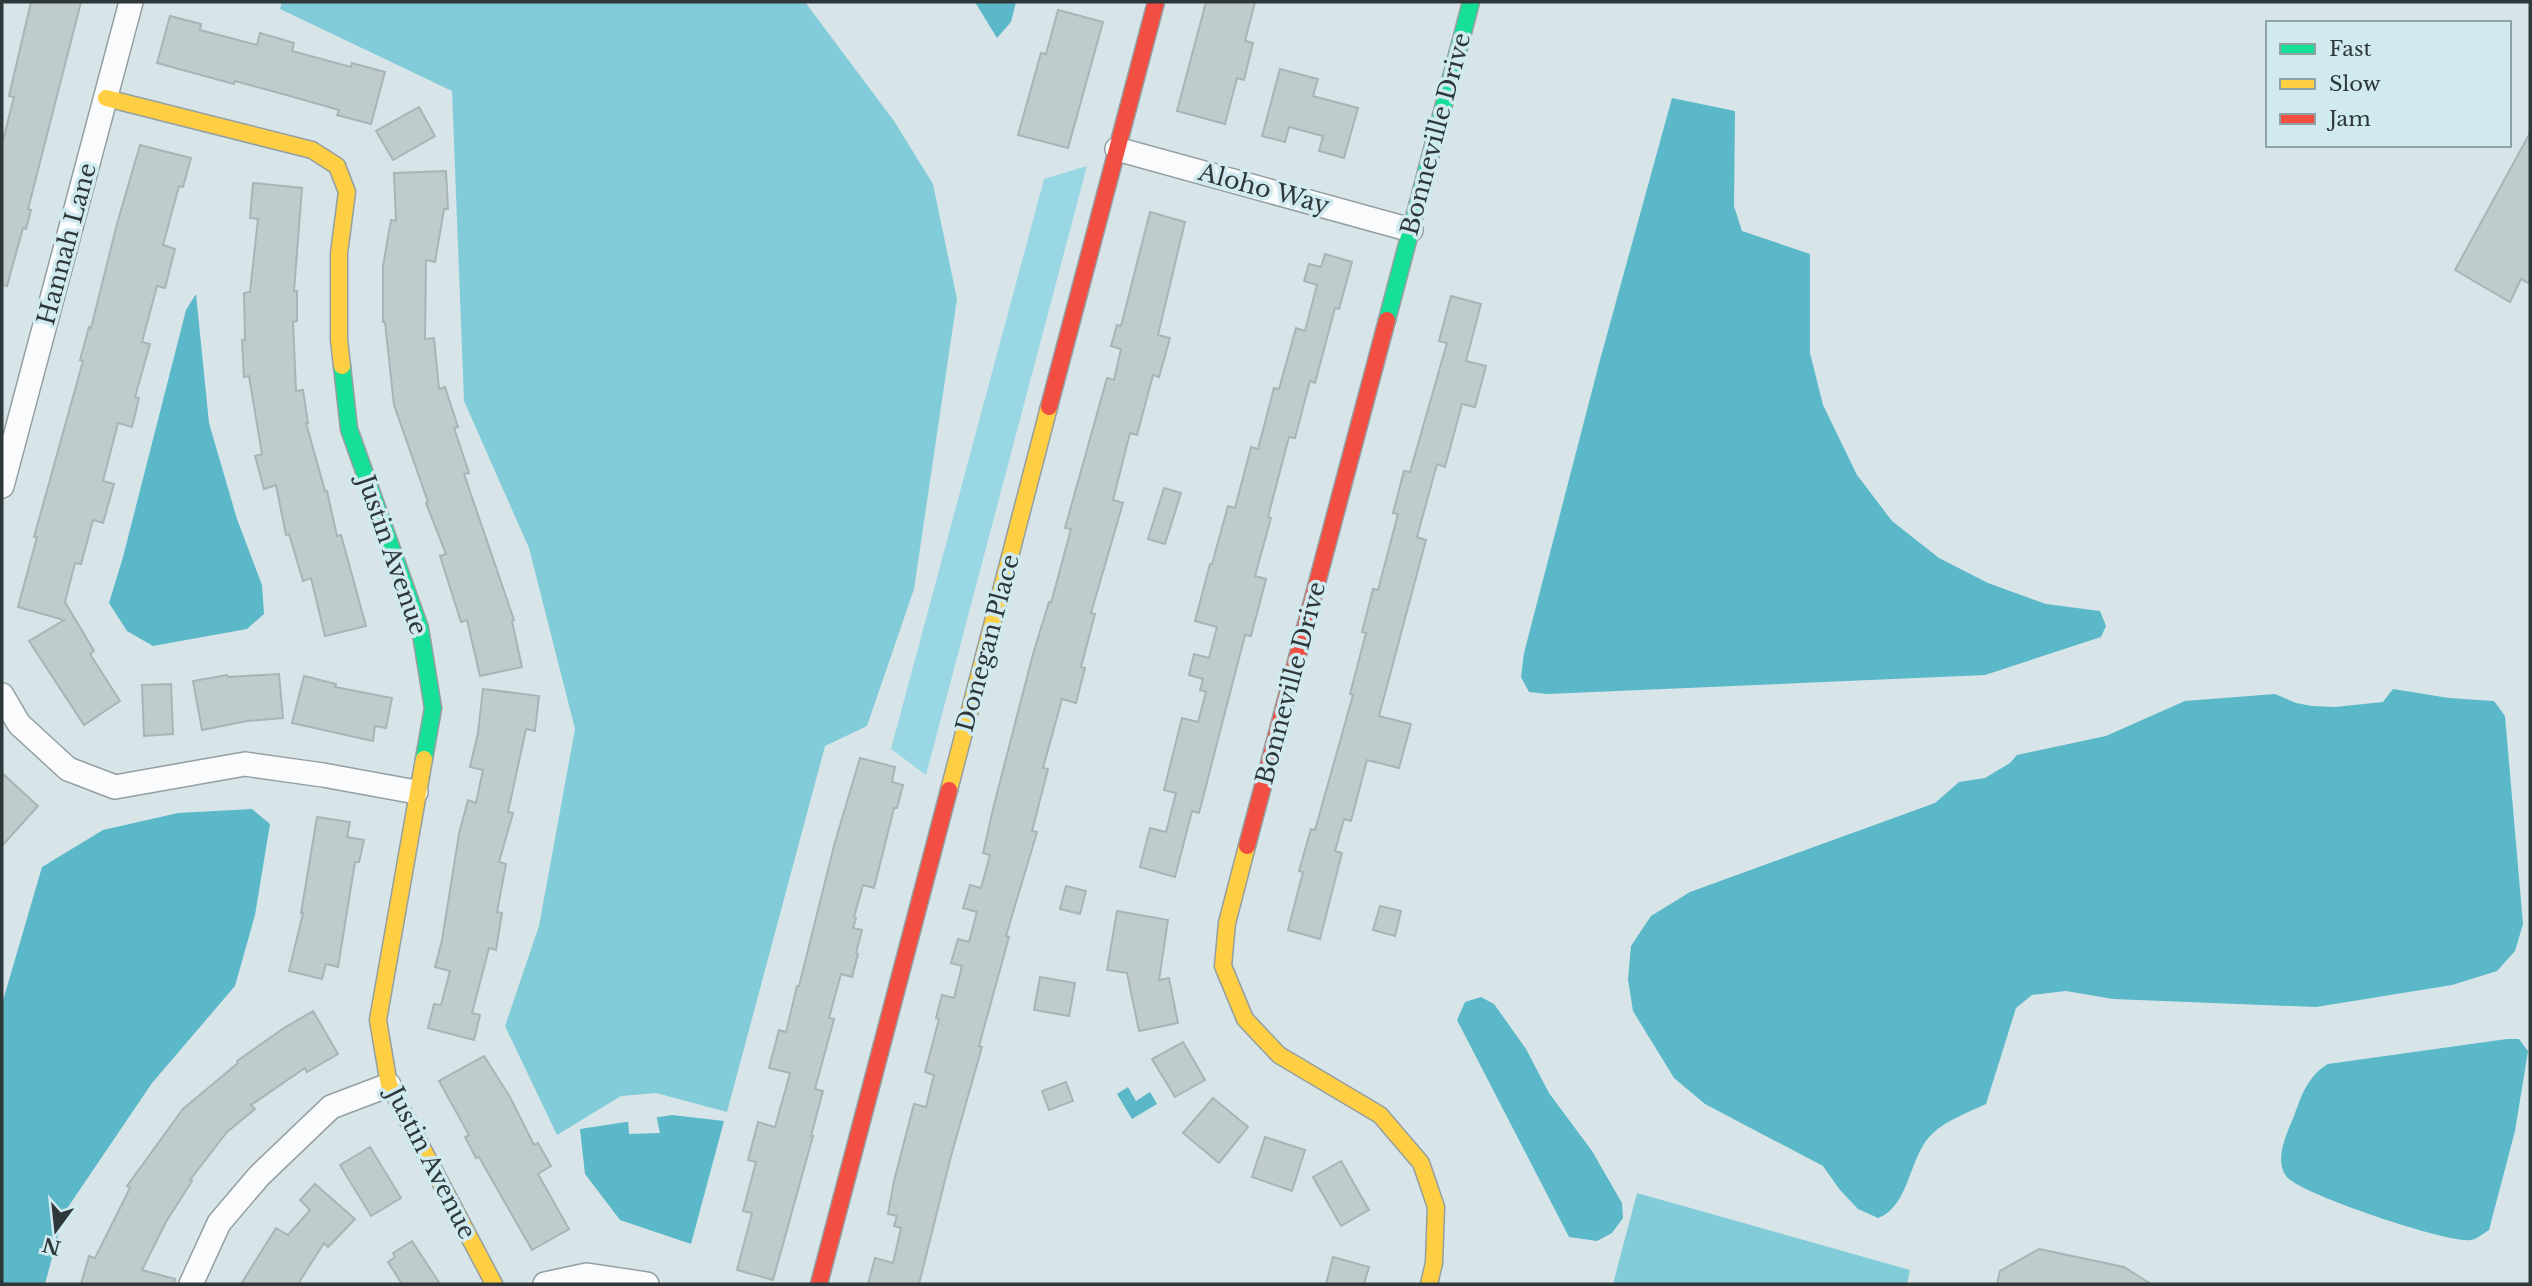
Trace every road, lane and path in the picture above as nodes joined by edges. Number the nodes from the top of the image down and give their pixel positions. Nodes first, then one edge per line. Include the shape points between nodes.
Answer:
1 (131, 2) edge
2 (1156, 2) edge
3 (1471, 2) edge
4 (106, 98) junction
5 (1117, 149) junction
6 (1411, 230) junction
7 (2, 486) edge
8 (2, 695) edge
9 (10, 728) edge
10 (416, 792) junction
11 (389, 1085) junction
12 (191, 1284) edge
13 (494, 1284) edge
14 (545, 1284) edge
15 (647, 1284) edge
16 (819, 1284) edge
17 (1429, 1284) edge

1 - 4 street, Hannah Lane
2 - 5 street, Donegan Place
3 - 6 street, Bonneville Drive
4 - 7 street, Hannah Lane
4 - 10 street, Justin Avenue via 312,150 337,166 346,192 339,253 339,340 349,429 420,628 433,708
5 - 6 street, Aloho Way
5 - 16 street, Donegan Place
6 - 17 street, Bonneville Drive via 1227,923 1223,966 1245,1019 1279,1055 1380,1115 1421,1163 1436,1207
8 - 9 street
9 - 10 street via 68,769 115,787 245,764
10 - 11 street, Justin Avenue via 378,1020
11 - 12 street via 331,1107 259,1176 219,1223
11 - 13 street, Justin Avenue
14 - 15 street via 587,1275

